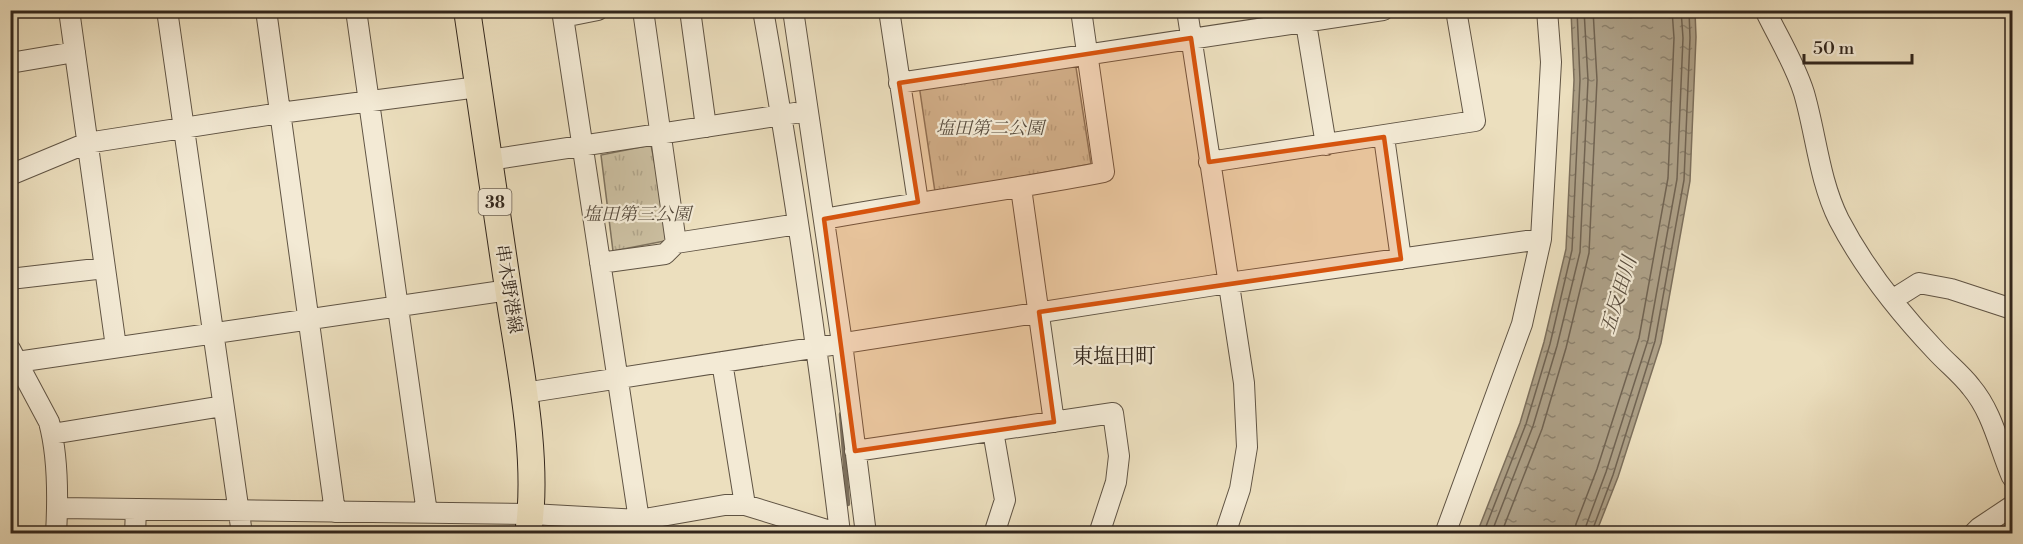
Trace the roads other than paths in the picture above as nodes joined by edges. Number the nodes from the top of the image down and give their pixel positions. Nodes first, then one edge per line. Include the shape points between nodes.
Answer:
1 (69, 10) edge
2 (166, 10) edge
3 (266, 10) edge
4 (356, 10) edge
5 (467, 10) edge
6 (598, 10) edge
7 (644, 10) edge
8 (690, 10) edge
9 (763, 10) edge
10 (793, 10) edge
11 (889, 10) edge
12 (1081, 10) edge
13 (1187, 10) edge
14 (1383, 10) edge
15 (1456, 10) edge
16 (1547, 10) edge
17 (1764, 10) edge
18 (563, 14) edge
19 (1305, 16) edge
20 (1191, 38) junction
21 (75, 52) junction
22 (1088, 54) junction
23 (10, 63) edge
24 (899, 82) junction
25 (478, 87) junction
26 (368, 101) junction
27 (808, 112) junction
28 (280, 113) junction
29 (782, 114) junction
30 (184, 127) junction
31 (706, 127) junction
32 (661, 134) junction
33 (1384, 137) junction
34 (87, 143) junction
35 (1326, 145) junction
36 (582, 146) junction
37 (489, 159) junction
38 (1209, 162) junction
39 (12, 171) edge
40 (1022, 188) junction
41 (918, 202) junction
42 (824, 219) junction
43 (798, 224) junction
44 (1541, 239) junction
45 (676, 243) junction
46 (1401, 259) junction
47 (600, 263) junction
48 (105, 268) junction
49 (10, 279) edge
50 (1228, 283) junction
51 (509, 290) junction
52 (1892, 300) junction
53 (397, 306) junction
54 (2013, 309) edge
55 (1039, 312) junction
56 (308, 319) junction
57 (213, 333) junction
58 (842, 343) junction
59 (116, 347) junction
60 (818, 347) junction
61 (13, 358) edge
62 (722, 362) junction
63 (618, 378) junction
64 (524, 393) junction
65 (223, 406) junction
66 (1054, 422) junction
67 (993, 431) junction
68 (52, 434) junction
69 (855, 451) junction
70 (2013, 477) edge
71 (745, 505) junction
72 (2013, 506) edge
73 (58, 508) junction
74 (136, 509) junction
75 (238, 510) junction
76 (335, 512) junction
77 (427, 513) junction
78 (529, 524) edge
79 (637, 527) edge
80 (840, 533) edge
81 (56, 534) edge
82 (135, 534) edge
83 (242, 534) edge
84 (866, 534) edge
85 (994, 534) edge
86 (1100, 534) edge
87 (1225, 534) edge
88 (1445, 534) edge
89 (1973, 534) edge

1 - 21 street
2 - 30 street
3 - 28 street
4 - 26 street
5 - 25 main road, 串木野港線 / 38
6 - 18 street
7 - 32 street
8 - 31 street
9 - 29 street
10 - 27 street
11 - 24 street
12 - 22 street
13 - 20 street
14 - 19 street
15 - 33 street via 1475,121
16 - 44 street via 1551,62
17 - 52 street via 1804,91 1823,174 1838,218 1868,270
18 - 36 street
19 - 20 street
19 - 35 street
20 - 22 street
20 - 38 street
21 - 23 street
21 - 34 street
22 - 24 street
22 - 40 street via 1104,172
24 - 41 street
25 - 26 street
25 - 37 main road, 串木野港線 / 38
26 - 28 street
26 - 53 street
27 - 29 street
27 - 42 street
28 - 30 street
28 - 56 street
29 - 31 street
29 - 43 street
30 - 34 street
30 - 57 street
31 - 32 street
32 - 36 street
32 - 45 street
33 - 35 street
33 - 46 street
34 - 39 street
34 - 48 street
35 - 38 street
36 - 37 street
36 - 47 street
37 - 51 main road, 串木野港線 / 38
38 - 50 street
40 - 41 street
40 - 55 street
41 - 42 street
42 - 58 street
43 - 45 street
43 - 60 street
44 - 46 street
44 - 88 street via 1522,324
45 - 47 street via 665,254
46 - 50 street
47 - 63 street
48 - 49 street
48 - 59 street
50 - 55 street
50 - 87 street via 1244,383 1247,447 1240,489
51 - 53 street
51 - 64 main road, 串木野港線 / 38
52 - 54 street via 1919,283
52 - 70 street via 1972,387 1990,415
53 - 56 street
53 - 77 street
55 - 58 street
55 - 66 street
56 - 57 street
56 - 76 street
57 - 59 street
57 - 65 street
58 - 60 street
58 - 69 street
59 - 61 street
60 - 62 street
60 - 80 street
61 - 68 street
62 - 63 street
62 - 71 street
63 - 64 street
63 - 79 street
64 - 78 main road, 串木野港線 / 38 via 530,465
65 - 68 street
65 - 75 street
66 - 67 street
66 - 86 street via 1113,413 1119,456 1116,482
67 - 69 street
67 - 85 street via 1005,500
68 - 73 street
69 - 84 street
71 - 79 street via 725,505
71 - 80 street
72 - 89 street
73 - 74 street
73 - 81 street
74 - 75 street
74 - 82 street
75 - 76 street
75 - 83 street
76 - 77 street
77 - 78 street
78 - 79 street

